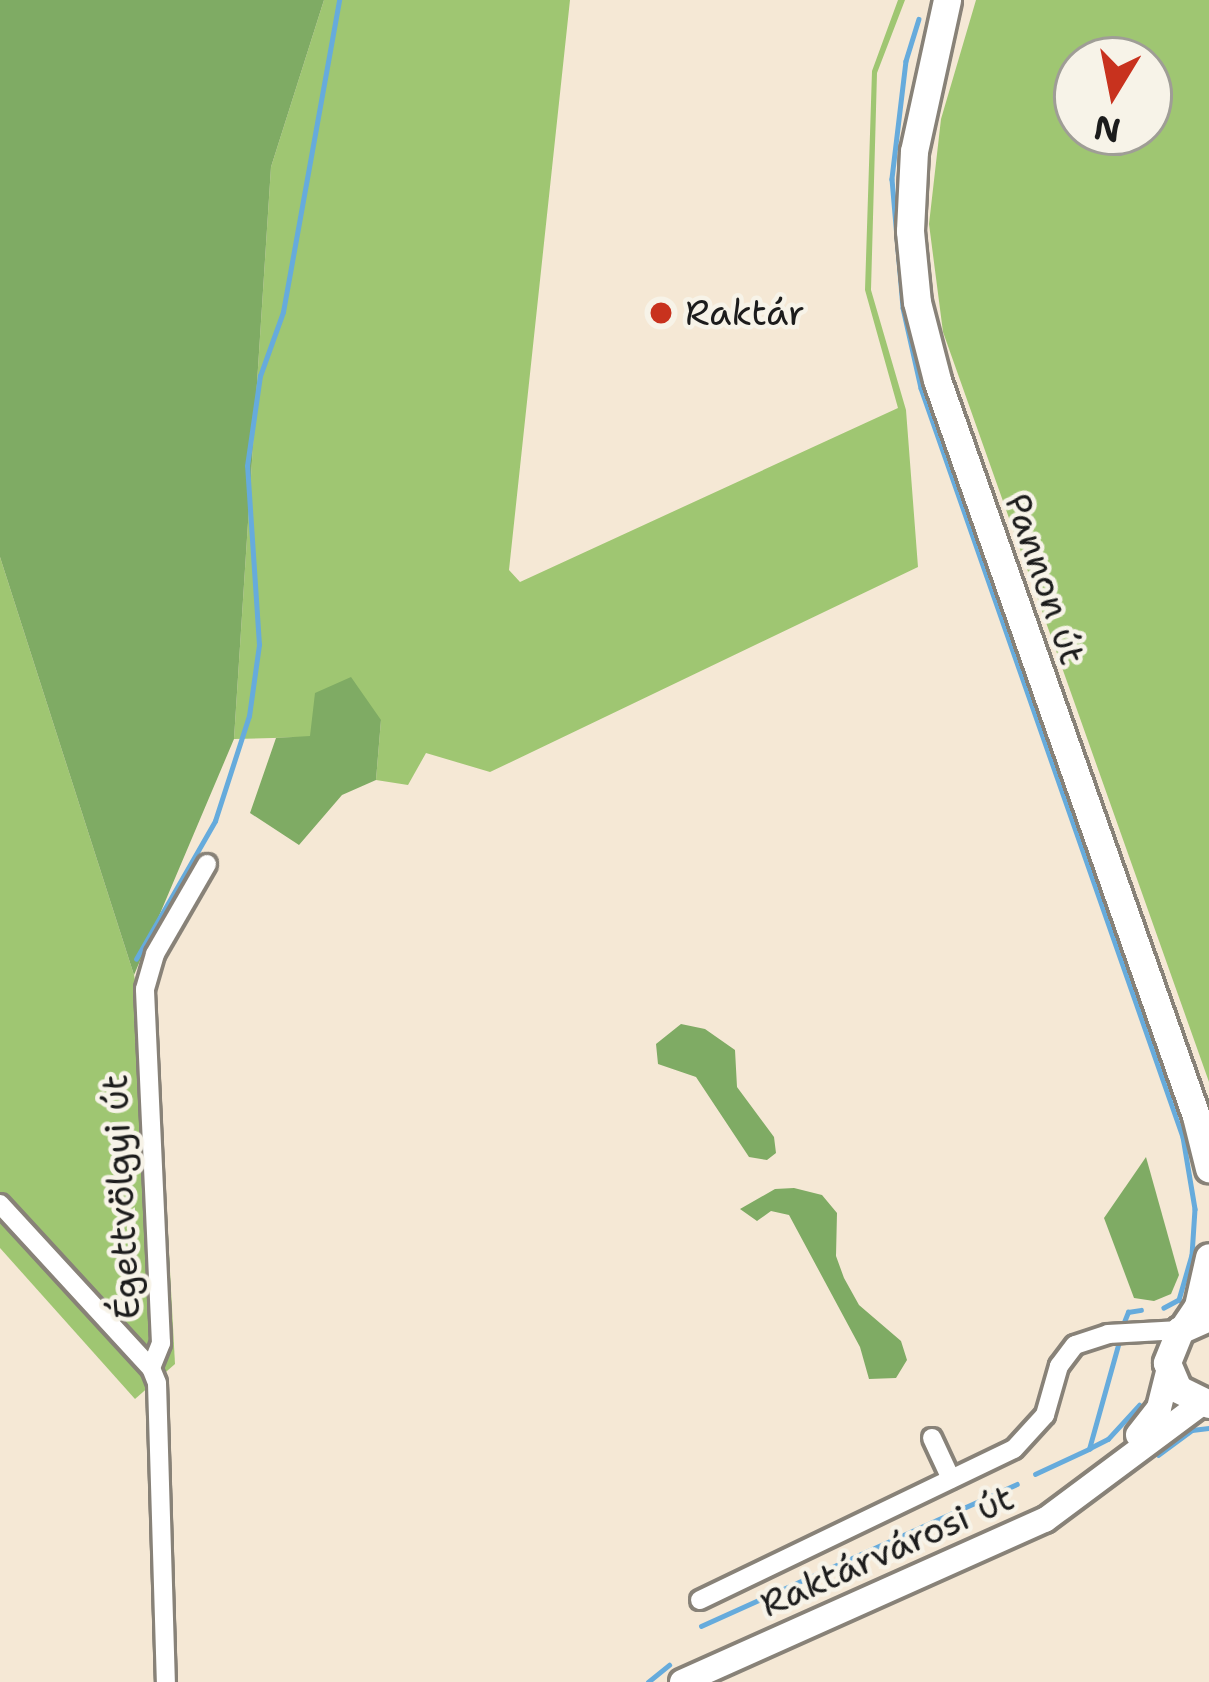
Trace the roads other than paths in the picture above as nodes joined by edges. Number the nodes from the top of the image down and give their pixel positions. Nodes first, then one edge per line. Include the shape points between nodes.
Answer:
1 (946, 0) edge
2 (207, 864) dead end
3 (1209, 1168) edge
4 (0, 1204) edge
5 (1209, 1257) edge
6 (1192, 1324) edge
7 (1127, 1335) junction
8 (151, 1368) junction
9 (1168, 1368) junction
10 (1206, 1403) edge
11 (932, 1438) dead end
12 (1112, 1470) junction
13 (951, 1479) junction
14 (700, 1600) dead end
15 (166, 1682) edge
16 (682, 1682) edge

1 - 3 main road, Pannon út via 914,151 917,302
2 - 8 street, Égettvölgyi út via 146,978 161,1342
4 - 8 street
5 - 6 main road
6 - 7 street
6 - 9 main road, Raktárvárosi út
7 - 9 street
7 - 13 street via 1075,1345 1036,1430
8 - 15 street, Égettvölgyi út via 161,1404
9 - 10 main road, Raktárvárosi út via 1185,1396
9 - 12 street, Raktárvárosi út via 1159,1408
10 - 12 street, Raktárvárosi út
11 - 13 street
12 - 16 street, Raktárvárosi út via 1046,1520
13 - 14 street

